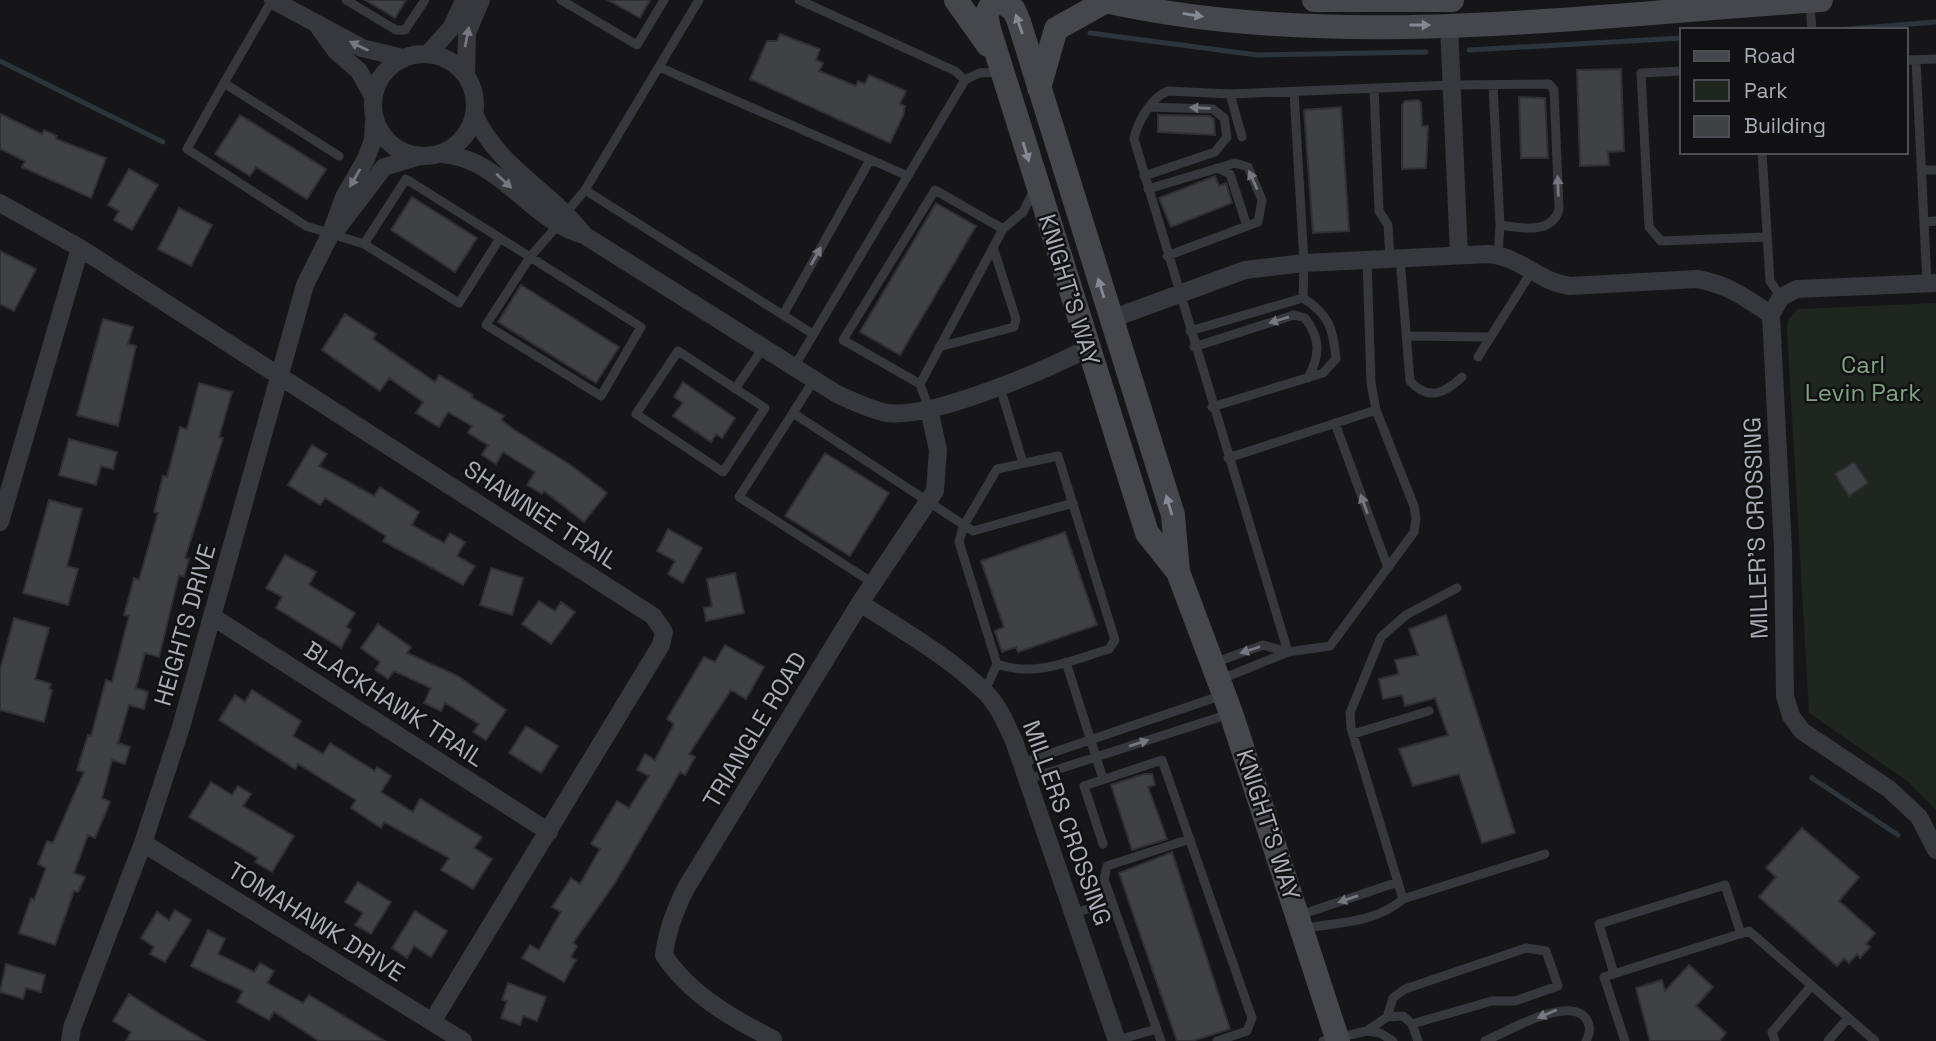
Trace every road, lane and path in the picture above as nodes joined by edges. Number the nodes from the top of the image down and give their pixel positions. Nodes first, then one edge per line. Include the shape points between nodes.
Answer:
1 (272, 0) edge
2 (346, 0) edge
3 (425, 0) edge
4 (464, 0) edge
5 (481, 0) edge
6 (561, 0) edge
7 (664, 0) edge
8 (699, 0) edge
9 (799, 0) edge
10 (956, 0) edge
11 (997, 0) edge
12 (1314, 0) edge
13 (1452, 0) edge
14 (1620, 0) edge
15 (1821, 0) edge
16 (1104, 1) edge
17 (1810, 1) edge
18 (1677, 10) junction
19 (1450, 25) junction
20 (318, 26) junction
21 (1812, 28) edge
22 (428, 54) junction
23 (403, 58) junction
24 (1936, 59) edge
25 (1911, 60) edge
26 (999, 64) junction
27 (659, 66) junction
28 (1680, 71) edge
29 (466, 76) junction
30 (965, 80) junction
31 (224, 82) junction
32 (1452, 85) junction
33 (1493, 85) junction
34 (1039, 88) junction
35 (1374, 88) junction
36 (1294, 92) junction
37 (1230, 94) junction
38 (373, 96) junction
39 (1150, 107) junction
40 (474, 114) junction
41 (374, 121) junction
42 (1242, 137) dead end
43 (443, 154) junction
44 (1762, 154) edge
45 (339, 156) dead end
46 (418, 156) junction
47 (870, 160) junction
48 (1217, 168) junction
49 (1922, 170) junction
50 (1936, 170) edge
51 (908, 176) junction
52 (1144, 176) junction
53 (1036, 186) junction
54 (1148, 189) junction
55 (585, 190) junction
56 (0, 203) edge
57 (562, 219) junction
58 (1936, 221) edge
59 (1924, 222) junction
60 (1500, 225) junction
61 (1247, 226) junction
62 (1003, 229) junction
63 (331, 233) junction
64 (1766, 237) junction
65 (500, 238) junction
66 (364, 244) junction
67 (993, 247) junction
68 (80, 248) junction
69 (1459, 254) junction
70 (1497, 255) junction
71 (1167, 256) junction
72 (530, 257) junction
73 (1395, 258) junction
74 (1367, 260) junction
75 (1304, 262) junction
76 (1532, 271) junction
77 (1932, 284) edge
78 (1178, 293) junction
79 (1781, 297) junction
80 (1303, 298) junction
81 (783, 315) junction
82 (1771, 315) junction
83 (1111, 318) junction
84 (1190, 331) junction
85 (813, 334) junction
86 (1406, 337) junction
87 (1490, 337) junction
88 (939, 347) junction
89 (1194, 347) junction
90 (763, 348) junction
91 (1087, 349) junction
92 (1478, 357) dead end
93 (794, 367) junction
94 (279, 376) junction
95 (1462, 377) dead end
96 (1308, 378) junction
97 (814, 380) junction
98 (920, 384) junction
99 (1000, 387) junction
100 (735, 389) junction
101 (1212, 407) junction
102 (929, 408) junction
103 (1376, 410) junction
104 (793, 413) junction
105 (1335, 423) junction
106 (1152, 449) junction
107 (1228, 458) junction
108 (1023, 463) junction
109 (6, 476) edge
110 (928, 502) junction
111 (1073, 503) junction
112 (0, 522) edge
113 (963, 527) junction
114 (1388, 568) junction
115 (1178, 572) junction
116 (874, 583) junction
117 (1457, 588) dead end
118 (860, 603) junction
119 (214, 617) junction
120 (1289, 652) junction
121 (1066, 662) junction
122 (997, 664) junction
123 (1221, 688) junction
124 (985, 691) junction
125 (1429, 711) dead end
126 (1353, 734) junction
127 (1091, 740) junction
128 (1096, 757) junction
129 (1025, 771) junction
130 (1103, 779) junction
131 (548, 832) junction
132 (1190, 839) junction
133 (143, 843) junction
134 (1104, 844) dead end
135 (1936, 850) edge
136 (1545, 854) dead end
137 (1398, 882) junction
138 (1403, 900) junction
139 (1112, 903) junction
140 (1073, 913) junction
141 (1300, 922) junction
142 (1741, 934) junction
143 (1614, 974) junction
144 (1811, 986) junction
145 (1387, 1017) junction
146 (1848, 1018) junction
147 (432, 1022) junction
148 (1412, 1024) junction
149 (1157, 1029) junction
150 (1367, 1031) junction
151 (71, 1034) edge
152 (1242, 1037) edge
153 (773, 1039) dead end
154 (463, 1041) edge
155 (1117, 1041) edge
156 (1161, 1041) edge
157 (1217, 1041) edge
158 (1333, 1041) edge
159 (1393, 1041) edge
160 (1418, 1041) edge
161 (1485, 1041) edge
162 (1586, 1041) edge
163 (1625, 1041) edge
164 (1775, 1041) edge
165 (1828, 1041) edge
166 (1875, 1041) edge

1 - 20 street
1 - 31 lane
2 - 3 lane via 396,30 412,24
4 - 22 street via 452,27
29 -> 5 street via 467,33
6 - 7 lane via 637,45
8 - 27 lane
9 - 30 lane via 955,71
10 - 26 main road
11 - 26 main road, KNIGHT'S WAY via 986,15
34 -> 11 main road, KNIGHT'S WAY via 1014,10
12 - 13 main road
14 - 18 main road
15 - 17 main road
16 -> 19 main road via 1275,23
16 - 34 main road via 1056,29
17 - 18 main road
17 - 21 lane
18 - 19 main road
19 - 32 street
23 -> 20 street via 370,51
20 - 38 street via 336,51 359,71
22 - 23 street
22 - 29 street via 446,58
23 - 38 street via 382,76
24 - 25 lane
25 - 49 lane
26 - 30 lane
26 -> 53 main road, KNIGHT'S WAY
27 - 47 lane
27 - 55 lane
28 - 64 lane via 1641,74 1649,227 1661,241
29 - 40 street via 474,94
30 - 51 lane
31 - 45 lane
31 - 63 lane via 187,149 306,226
32 - 33 lane
32 - 35 lane
32 - 69 street
33 - 60 lane
60 -> 33 lane via 1548,226 1556,219 1554,90 1538,82
83 -> 34 main road, KNIGHT'S WAY
35 - 36 lane
35 - 73 lane via 1379,211 1388,225
36 - 37 lane
36 - 75 lane
37 - 39 lane via 1168,91 1159,94
37 - 42 lane
38 - 41 street
39 - 52 lane via 1135,129 1134,139
52 -> 39 lane via 1215,152 1227,137 1224,118 1213,109
40 - 43 street via 462,140
40 - 57 street via 489,144
41 - 46 street via 389,143
41 -> 63 street via 370,149
43 - 46 street
43 -> 57 street via 484,166
44 - 64 lane
46 - 63 street via 384,167
47 - 51 lane
81 -> 47 lane
48 - 54 lane
48 - 61 lane via 1230,174
61 -> 48 lane via 1258,222 1262,200 1248,167 1235,163
49 - 50 lane
49 - 59 lane
51 - 85 lane
52 - 54 lane
53 - 62 lane via 1023,212
53 - 91 main road, KNIGHT'S WAY
54 - 71 lane
55 - 57 lane
55 - 81 lane
56 - 68 street, SHAWNEE TRAIL
57 - 72 lane
57 - 90 street
58 - 59 lane
59 - 77 lane
60 - 70 lane
61 - 71 lane
62 - 67 lane
62 - 98 lane via 935,190 843,340
63 - 66 lane
63 - 94 street, HEIGHTS DRIVE via 305,285
64 - 79 lane via 1770,281
65 - 66 lane via 407,179
65 - 66 lane via 459,303
65 - 72 lane
67 - 88 lane
67 - 88 lane via 1016,319 1014,327
68 - 94 street, SHAWNEE TRAIL
68 - 109 street
69 - 70 street
69 - 73 street
70 - 76 street via 1508,256
71 - 78 lane
72 - 72 lane via 486,325 601,396 641,327
73 - 74 street
73 - 86 lane
74 - 75 street
74 - 103 lane
75 - 78 street via 1245,270
75 - 80 lane
76 - 82 street via 1554,284 1570,286 1715,282
76 - 87 lane
77 - 79 street via 1797,289
78 - 83 street
78 - 84 lane
79 - 82 street
80 - 84 lane
80 - 96 lane via 1329,320 1336,359 1331,367
81 - 85 lane
82 - 135 street, MILLER'S CROSSING via 1786,696 1791,716 1802,730 1889,789 1919,817
83 - 106 main road, KNIGHT'S WAY
84 - 89 lane
85 - 93 lane
86 - 87 lane
86 - 95 lane via 1410,381 1420,392 1436,394
87 - 92 lane
88 - 98 lane
96 -> 89 lane via 1319,352 1317,339 1305,318 1294,315
89 - 101 lane
90 - 93 street
90 - 100 lane
91 - 99 street
91 - 106 main road via 1101,350 1129,425
91 - 115 main road, KNIGHT'S WAY via 1147,533
93 - 97 street
94 - 119 street, HEIGHTS DRIVE
94 - 131 street, SHAWNEE TRAIL via 653,616 664,632 662,645
96 - 101 lane
97 - 102 street via 857,403 889,413
97 - 104 lane
98 - 102 lane
99 - 102 street
99 - 108 lane
100 - 100 lane via 678,351 636,414 723,472 765,408
101 - 107 lane
102 - 110 street, TRIANGLE ROAD via 938,450 935,491
103 - 105 lane
103 - 114 lane via 1416,519 1414,532
104 - 110 lane
104 - 116 lane via 739,498
105 - 107 lane
114 -> 105 lane
115 -> 106 main road, KNIGHT'S WAY via 1173,515
107 - 120 lane
108 - 111 lane via 1058,456
108 - 113 lane via 997,469
109 - 112 street
110 - 113 lane
110 - 116 street, TRIANGLE ROAD
111 - 113 lane via 974,531
111 - 121 lane via 1115,640 1109,649
113 - 122 lane via 958,542
114 - 120 lane via 1330,646
115 - 123 main road, KNIGHT'S WAY
116 - 118 street, TRIANGLE ROAD
117 - 126 lane via 1406,615 1381,637 1350,713
118 - 124 street, MILLERS CROSSING
118 - 153 street, TRIANGLE ROAD via 686,888 666,938 664,955 688,985 746,1026
119 - 131 street, BLACKHAWK TRAIL
119 - 133 street, HEIGHTS DRIVE
120 - 123 lane
120 -> 123 lane via 1263,645
121 - 122 lane via 1034,671
121 - 127 lane
122 - 124 lane
123 - 127 lane
128 -> 123 lane
123 - 141 main road, KNIGHT'S WAY
124 - 129 street, MILLERS CROSSING via 1001,713
125 - 126 lane
126 - 137 lane
127 - 128 lane
127 - 129 lane
128 - 129 lane
128 - 130 lane
129 - 140 street, MILLERS CROSSING
130 - 132 lane via 1161,760
130 - 134 lane via 1084,786
131 - 147 street, SHAWNEE TRAIL
132 - 139 lane via 1107,866 1104,879
132 - 152 lane via 1252,1018
133 - 147 street, TOMAHAWK DRIVE
133 - 151 street, HEIGHTS DRIVE
136 - 138 lane
137 - 138 lane
137 -> 141 lane
138 - 141 lane via 1393,909 1353,921
139 - 140 lane
139 - 149 lane
140 - 155 street, MILLERS CROSSING
141 - 158 main road, KNIGHT'S WAY
142 - 143 lane
142 - 143 lane via 1725,885 1625,916 1600,924
142 - 144 lane via 1749,931
143 - 163 lane via 1604,977
144 - 146 lane
144 - 164 lane via 1772,1032
145 - 148 lane via 1403,1016
145 - 148 lane via 1393,998 1405,989 1527,948 1546,951 1558,986
145 - 150 lane
146 - 165 lane
146 - 166 lane
147 - 154 street, TOMAHAWK DRIVE
148 - 160 lane
149 - 155 lane
149 - 156 lane
150 - 158 lane
150 - 159 lane
152 - 157 lane
162 -> 161 lane via 1589,1025 1585,1016 1573,1009 1558,1010

